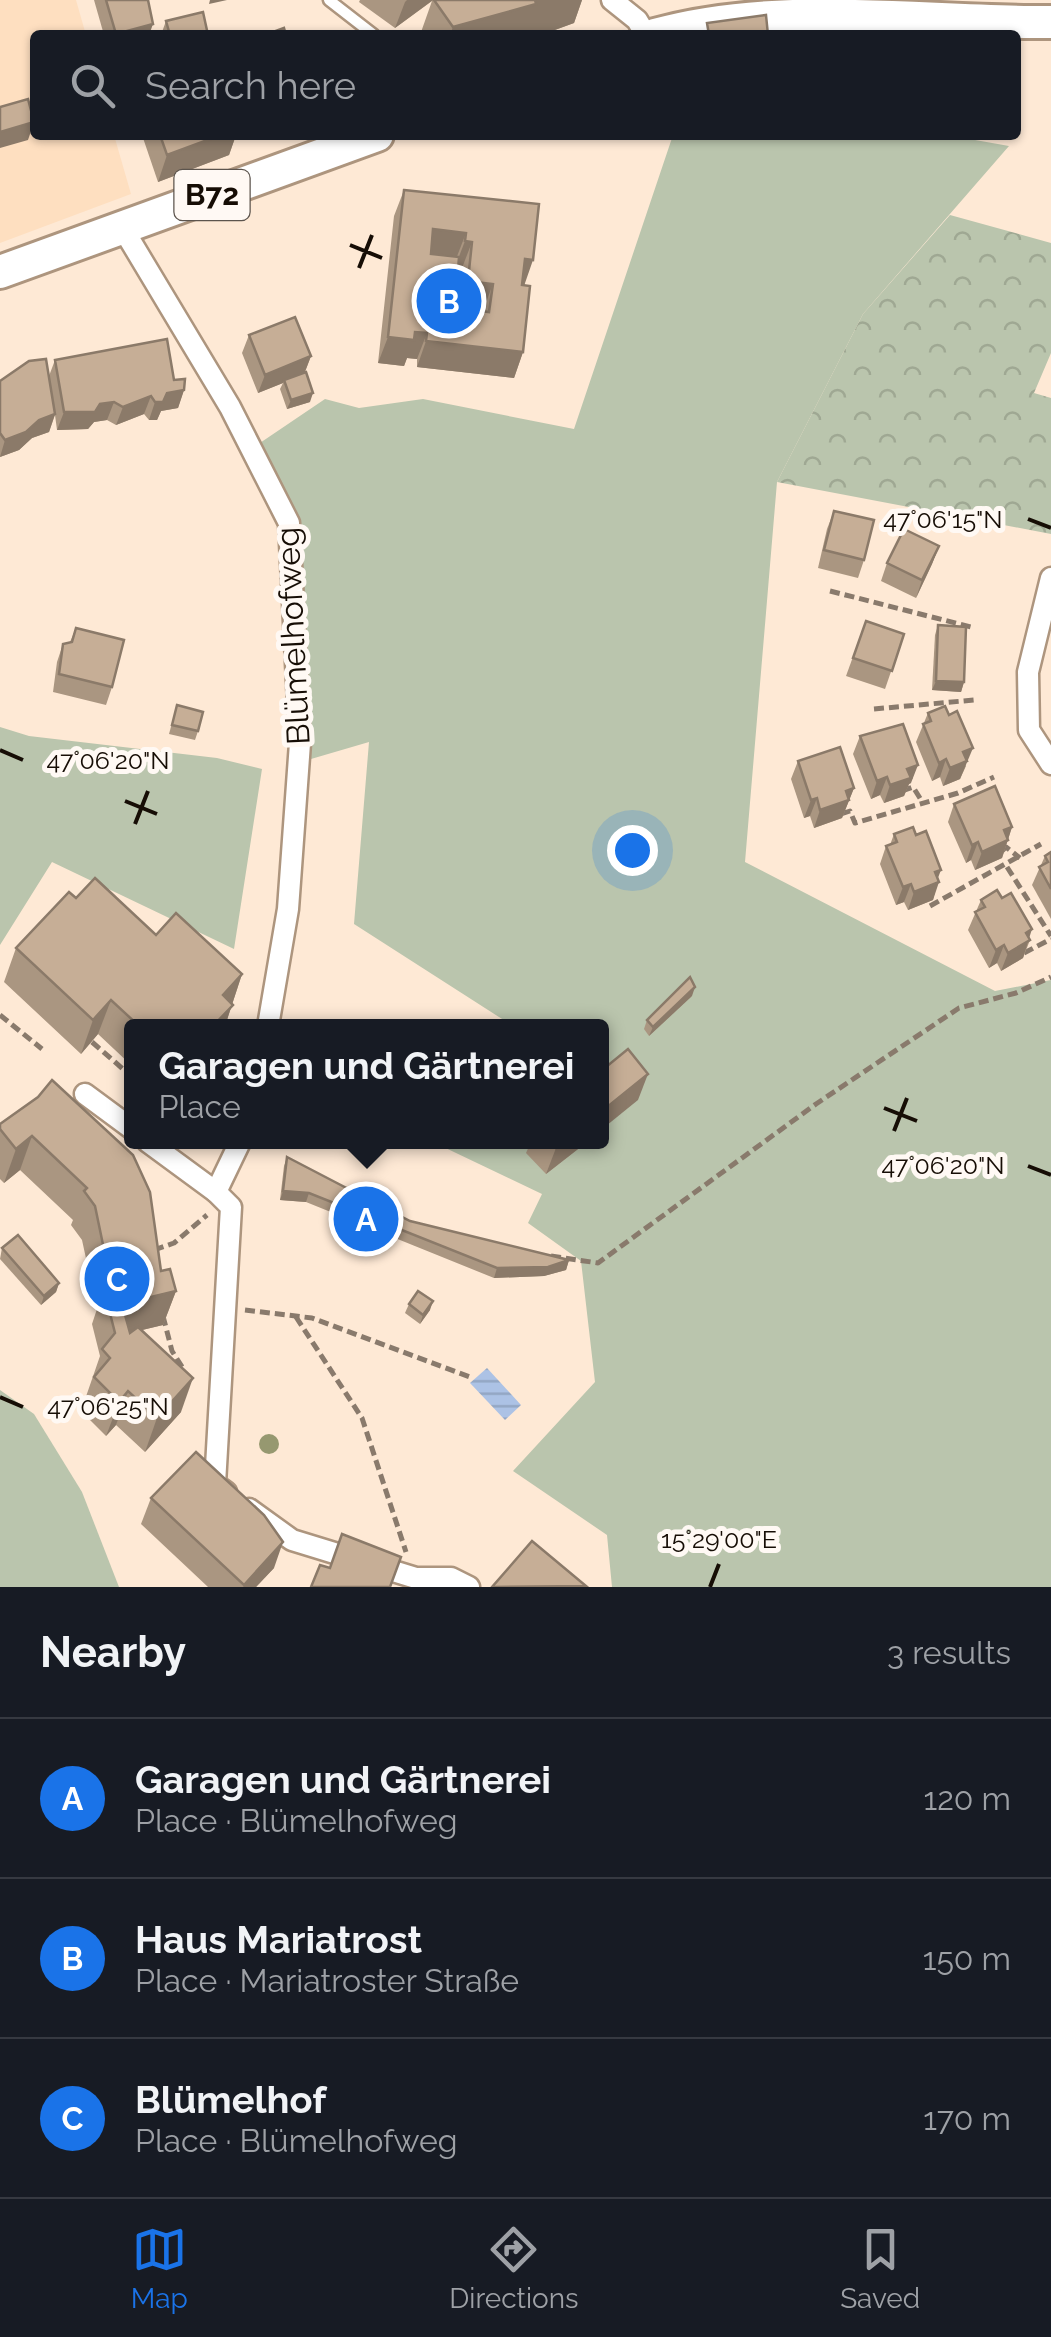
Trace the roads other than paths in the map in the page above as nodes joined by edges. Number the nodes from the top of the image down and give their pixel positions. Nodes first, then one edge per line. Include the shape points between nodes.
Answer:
1 (329, 0) edge
2 (612, 0) edge
3 (1051, 22) edge
4 (368, 30) edge
5 (643, 30) edge
6 (672, 30) edge
7 (364, 140) edge
8 (122, 227) junction
9 (0, 272) edge
10 (1051, 578) edge
11 (1051, 764) edge
12 (269, 1019) edge
13 (85, 1094) dead end
14 (124, 1123) edge
15 (156, 1149) edge
16 (237, 1149) edge
17 (213, 1202) junction
18 (468, 1587) edge

1 - 4 lane
2 - 5 street
3 - 6 main road via 760,15
7 - 8 main road, B72
8 - 9 main road, B72
8 - 12 street, Blümelhofweg via 230,406 289,523 299,777 288,909
10 - 11 street via 1028,672 1029,730
13 - 14 street
15 - 17 street
16 - 17 street
17 - 18 street via 231,1207 215,1484 292,1540

